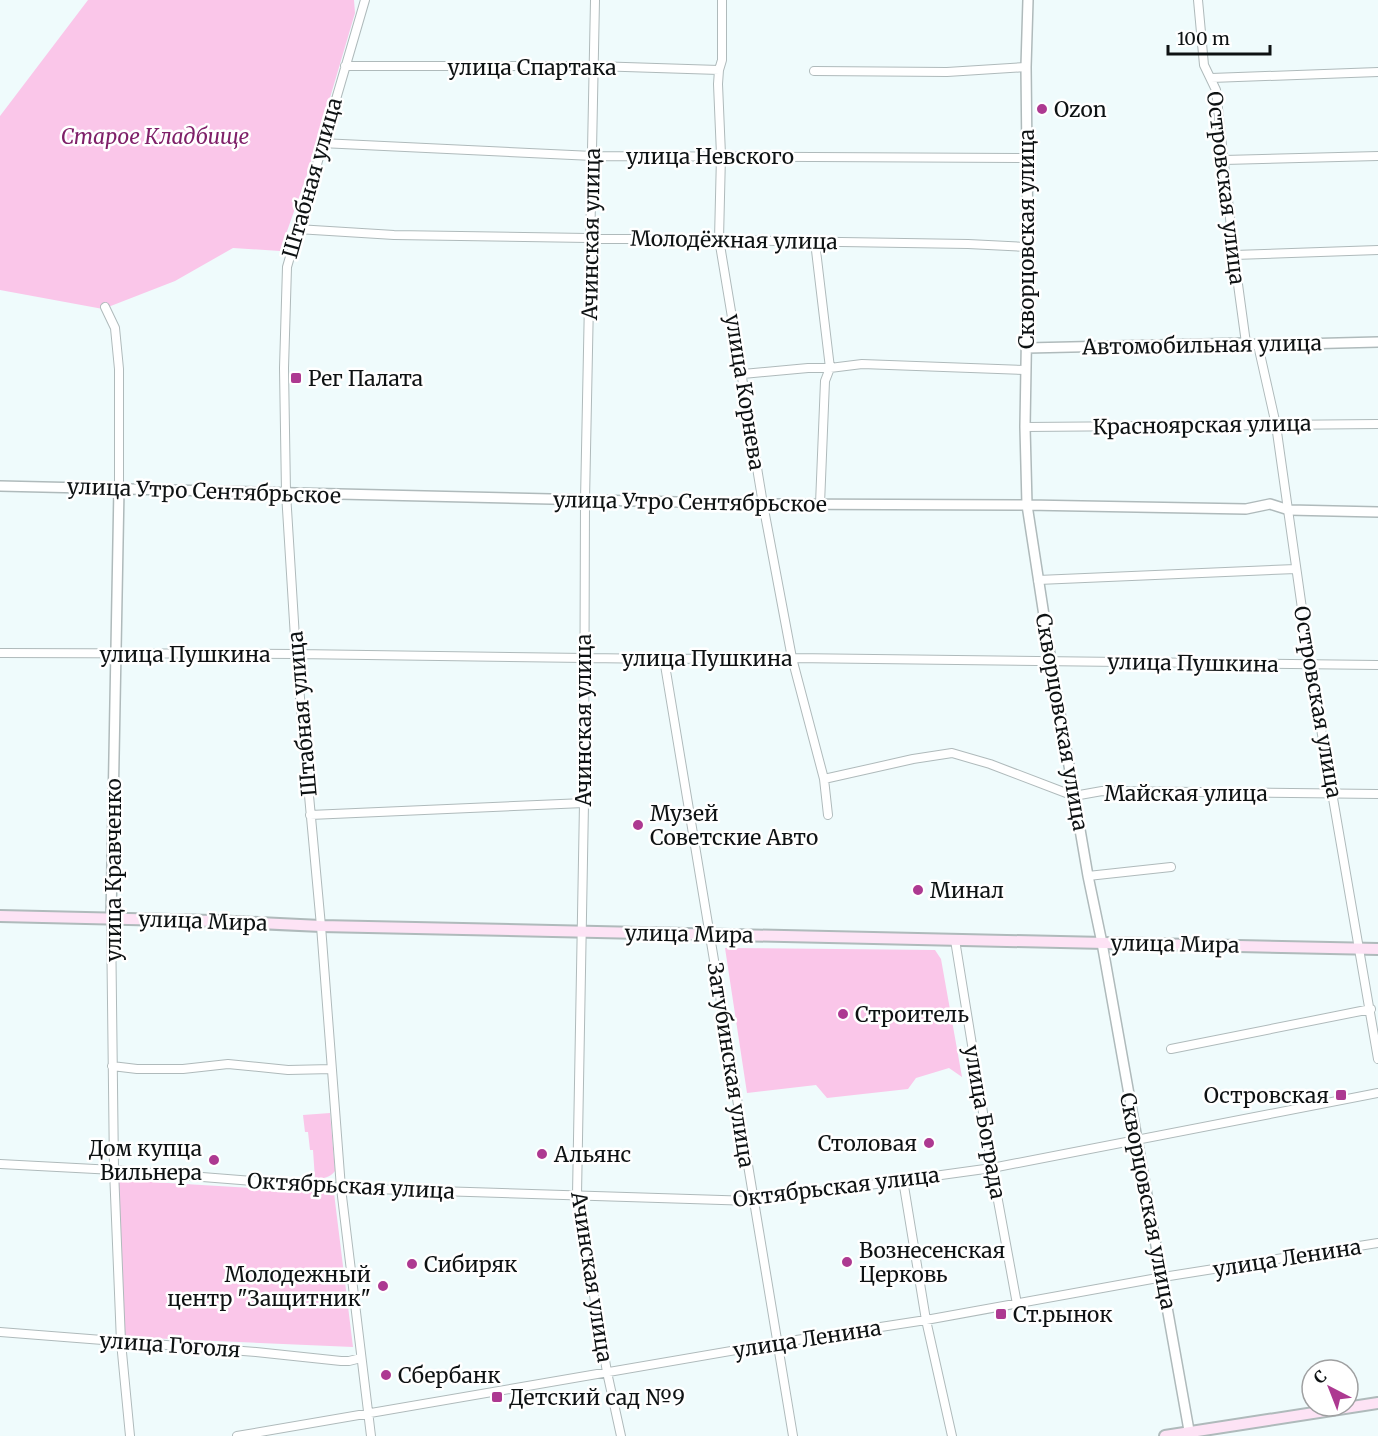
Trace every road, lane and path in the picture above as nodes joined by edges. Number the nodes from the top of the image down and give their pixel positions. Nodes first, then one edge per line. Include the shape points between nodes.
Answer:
1 (365, 0) edge
2 (595, 0) edge
3 (722, 0) edge
4 (1028, 0) edge
5 (1198, 0) edge
6 (345, 66) junction
7 (594, 66) junction
8 (1026, 67) junction
9 (719, 70) junction
10 (814, 71) dead end
11 (1378, 72) edge
12 (1210, 78) junction
13 (321, 143) junction
14 (721, 155) junction
15 (593, 156) junction
16 (1378, 156) edge
17 (1026, 158) junction
18 (1224, 160) junction
19 (297, 229) junction
20 (592, 237) junction
21 (720, 239) junction
22 (815, 242) junction
23 (1028, 247) junction
24 (1378, 250) edge
25 (1234, 255) junction
26 (105, 306) dead end
27 (1378, 342) edge
28 (1246, 343) junction
29 (1258, 345) junction
30 (1027, 348) junction
31 (830, 368) junction
32 (1026, 370) junction
33 (743, 374) junction
34 (1378, 423) edge
35 (1276, 424) junction
36 (1025, 427) junction
37 (0, 486) edge
38 (119, 488) junction
39 (286, 493) junction
40 (585, 501) junction
41 (763, 504) junction
42 (820, 504) junction
43 (1027, 505) junction
44 (1289, 510) junction
45 (1378, 512) edge
46 (1296, 569) junction
47 (1038, 580) junction
48 (0, 653) edge
49 (296, 654) junction
50 (115, 655) junction
51 (583, 657) junction
52 (792, 658) junction
53 (664, 659) junction
54 (1051, 661) junction
55 (1310, 665) junction
56 (1378, 665) edge
57 (824, 778) junction
58 (1334, 794) junction
59 (1378, 794) edge
60 (1074, 795) junction
61 (584, 802) junction
62 (310, 815) junction
63 (828, 815) dead end
64 (1171, 867) dead end
65 (1088, 876) junction
66 (0, 916) edge
67 (111, 918) junction
68 (321, 926) junction
69 (581, 932) junction
70 (710, 935) junction
71 (955, 940) junction
72 (1102, 943) junction
73 (1360, 949) junction
74 (1378, 949) edge
75 (1371, 1010) junction
76 (1171, 1049) dead end
77 (1378, 1059) edge
78 (112, 1066) junction
79 (332, 1069) junction
80 (1378, 1093) edge
81 (1136, 1139) junction
82 (0, 1164) edge
83 (992, 1168) junction
84 (114, 1170) junction
85 (903, 1180) junction
86 (341, 1188) junction
87 (578, 1195) junction
88 (753, 1201) junction
89 (1378, 1243) edge
90 (1163, 1278) junction
91 (1017, 1304) junction
92 (926, 1320) junction
93 (0, 1332) edge
94 (121, 1342) junction
95 (777, 1343) junction
96 (361, 1358) junction
97 (607, 1372) junction
98 (1378, 1403) edge
99 (368, 1413) junction
100 (1190, 1434) edge
101 (130, 1436) edge
102 (237, 1436) edge
103 (371, 1436) edge
104 (621, 1436) edge
105 (793, 1436) edge
106 (952, 1436) edge
107 (1165, 1436) edge

1 - 6 street, Штабная улица
2 - 7 street, Ачинская улица
3 - 9 street, улица Корнева
4 - 8 street, Скворцовская улица
5 - 12 street, Островская улица via 1203,65
6 - 7 street, улица Спартака
6 - 13 street, Штабная улица
7 - 9 street, улица Спартака
7 - 15 street, Ачинская улица
8 - 10 street via 947,72
8 - 17 street, Скворцовская улица
9 - 14 street, улица Корнева
11 - 12 street
12 - 18 street, Островская улица via 1216,90
13 - 15 street, улица Невского
13 - 19 street, Штабная улица
14 - 15 street, улица Невского
14 - 17 street, улица Невского
14 - 21 street, улица Корнева
15 - 20 street, Ачинская улица
16 - 18 street
17 - 23 street, Скворцовская улица
18 - 25 street, Островская улица
19 - 20 street, Молодёжная улица via 394,235
19 - 39 street, Штабная улица via 287,267
20 - 21 street, Молодёжная улица
20 - 40 street, Ачинская улица
21 - 22 street, Молодёжная улица
21 - 33 street, улица Корнева
22 - 23 street, Молодёжная улица
22 - 31 street
23 - 30 street, Скворцовская улица
24 - 25 street
25 - 28 street, Островская улица
26 - 38 street, улица Кравченко via 115,328 119,369
27 - 29 street, Автомобильная улица
28 - 29 street, Автомобильная улица
28 - 30 street, Автомобильная улица
29 - 35 street, Островская улица
30 - 32 street, Скворцовская улица
31 - 32 street via 862,364
31 - 33 street
31 - 42 street via 825,381
32 - 36 street, Скворцовская улица
33 - 41 street, улица Корнева
34 - 35 street, Красноярская улица
35 - 36 street, Красноярская улица
35 - 44 street, Островская улица
36 - 43 street, Скворцовская улица
37 - 38 street, улица Утро Сентябрьское
38 - 39 street, улица Утро Сентябрьское
38 - 50 street, улица Кравченко
39 - 40 street, улица Утро Сентябрьское
39 - 49 street, Штабная улица
40 - 41 street, улица Утро Сентябрьское
40 - 51 street, Ачинская улица
41 - 42 street, улица Утро Сентябрьское
41 - 52 street, улица Корнева
42 - 43 street, улица Утро Сентябрьское
43 - 44 street, улица Утро Сентябрьское via 1246,508 1270,504
43 - 47 street, Скворцовская улица
44 - 45 street, улица Утро Сентябрьское
44 - 46 street, Островская улица
46 - 47 street
46 - 55 street, Островская улица
47 - 54 street, Скворцовская улица
48 - 50 street, улица Пушкина
49 - 50 street, улица Пушкина
49 - 51 street, улица Пушкина
49 - 62 street, Штабная улица
50 - 67 street, улица Кравченко
51 - 53 street, улица Пушкина
51 - 61 street, Ачинская улица
52 - 53 street, улица Пушкина
52 - 54 street, улица Пушкина
52 - 57 street, улица Корнева
53 - 70 street, Затубинская улица
54 - 55 street, улица Пушкина
54 - 60 street, Скворцовская улица
55 - 56 street, улица Пушкина
55 - 58 street, Островская улица
57 - 60 street, Майская улица via 952,753
57 - 63 street, улица Корнева
58 - 59 street, Майская улица
58 - 60 street, Майская улица via 1102,791
58 - 73 street, Островская улица
60 - 65 street, Скворцовская улица
61 - 62 street
61 - 69 street, Ачинская улица
62 - 68 street, Штабная улица
64 - 65 street
65 - 72 street, Скворцовская улица
66 - 67 main road, улица Мира
67 - 68 main road, улица Мира
67 - 78 street, улица Кравченко
68 - 69 main road, улица Мира
68 - 79 street, Штабная улица
69 - 70 main road, улица Мира
69 - 87 street, Ачинская улица
70 - 71 main road, улица Мира
70 - 88 street, Затубинская улица
71 - 72 main road, улица Мира
71 - 83 street, улица Бограда
72 - 73 main road, улица Мира
72 - 81 street, Скворцовская улица
73 - 74 main road, улица Мира
73 - 75 street, Островская улица
75 - 76 street
75 - 77 street, Островская улица
78 - 79 street via 183,1069 228,1064 288,1070
78 - 84 street, улица Кравченко
79 - 86 street, Штабная улица
80 - 81 street, Октябрьская улица
81 - 83 street, Октябрьская улица
81 - 90 street, Скворцовская улица
82 - 84 street, Октябрьская улица
83 - 85 street, Октябрьская улица
83 - 91 street, улица Бограда
84 - 86 street, Октябрьская улица
84 - 94 street, улица Кравченко
85 - 88 street, Октябрьская улица
85 - 92 street
86 - 87 street, Октябрьская улица
86 - 96 street, Штабная улица
87 - 88 street, Октябрьская улица
87 - 97 street, Ачинская улица
88 - 95 street, Затубинская улица
89 - 90 street, улица Ленина
90 - 91 street, улица Ленина
90 - 100 street, Скворцовская улица
91 - 92 street, улица Ленина
92 - 95 street, улица Ленина
92 - 106 street
93 - 94 street, улица Гоголя
94 - 96 street, улица Гоголя via 341,1361
94 - 101 street, улица Кравченко
95 - 97 street, улица Ленина
95 - 105 street, Затубинская улица
96 - 99 street, Штабная улица
97 - 99 street, улица Ленина
97 - 104 street, Ачинская улица
98 - 100 main road
99 - 102 street, улица Ленина
99 - 103 street, Штабная улица
100 - 107 main road

